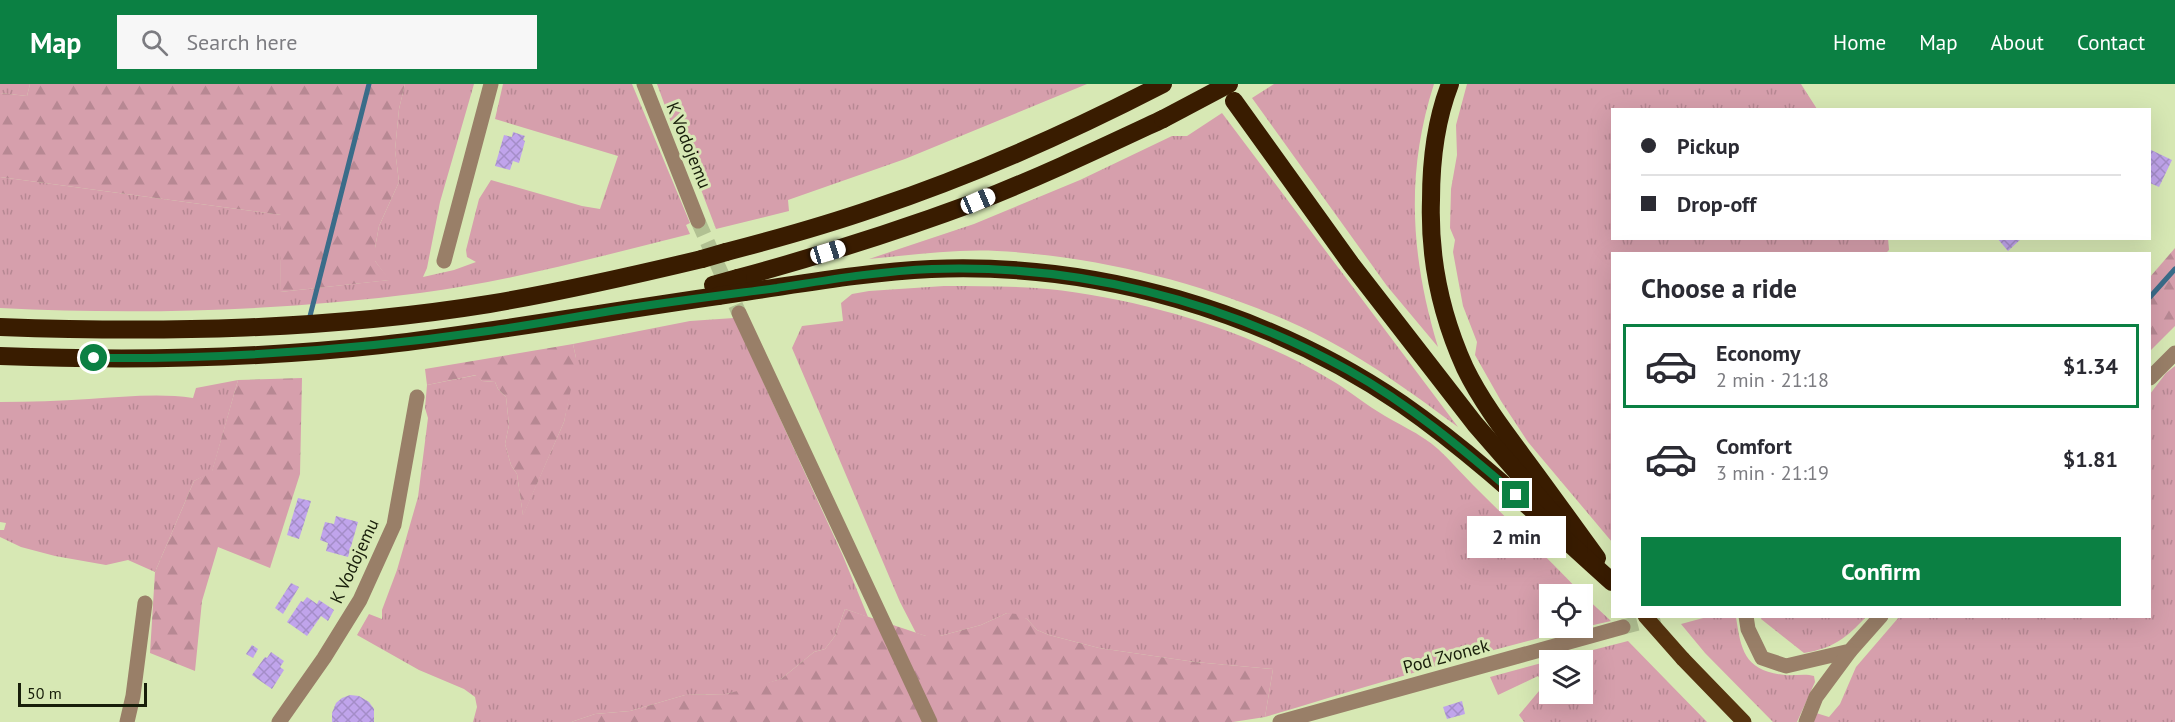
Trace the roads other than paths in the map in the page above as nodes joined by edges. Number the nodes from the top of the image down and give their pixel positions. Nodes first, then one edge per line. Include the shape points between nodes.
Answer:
1 (491, 84) edge
2 (644, 84) edge
3 (1163, 84) edge
4 (1450, 84) edge
5 (1232, 92) edge
6 (698, 221) tunnel mouth
7 (444, 261) dead end
8 (741, 285) junction
9 (740, 313) tunnel mouth
10 (0, 327) edge
11 (2175, 353) edge
12 (0, 356) edge
13 (2151, 377) edge
14 (417, 397) dead end
15 (1611, 580) edge
16 (1611, 580) edge
17 (1611, 580) edge
18 (145, 603) dead end
19 (1646, 618) edge
20 (1746, 618) edge
21 (1879, 618) edge
22 (1623, 627) tunnel mouth
23 (1850, 651) junction
24 (127, 722) edge
25 (279, 722) edge
26 (930, 722) edge
27 (1280, 722) edge
28 (1744, 722) edge
29 (1806, 722) edge

1 - 7 street
2 - 6 street, K Vodojemu
3 - 10 highway, bridge via 1058,136 875,208 702,259 597,284 488,304 269,326 160,330
4 - 15 highway via 1436,134 1430,229 1447,324 1466,369 1494,418
5 - 8 highway, bridge via 978,201
5 - 16 highway via 1351,264 1475,424
8 - 12 highway, bridge via 490,331 380,345 160,358
8 - 17 highway via 931,269 994,269 1119,285 1179,299 1238,319 1351,372 1403,405 1499,481
9 - 26 street
11 - 13 street
14 - 25 street, K Vodojemu via 394,525 360,600
18 - 24 street
19 - 28 main road, bridge
20 - 23 street via 1762,657 1786,666
21 - 23 street
22 - 27 street, Pod Zvonek
23 - 29 street via 1816,697

